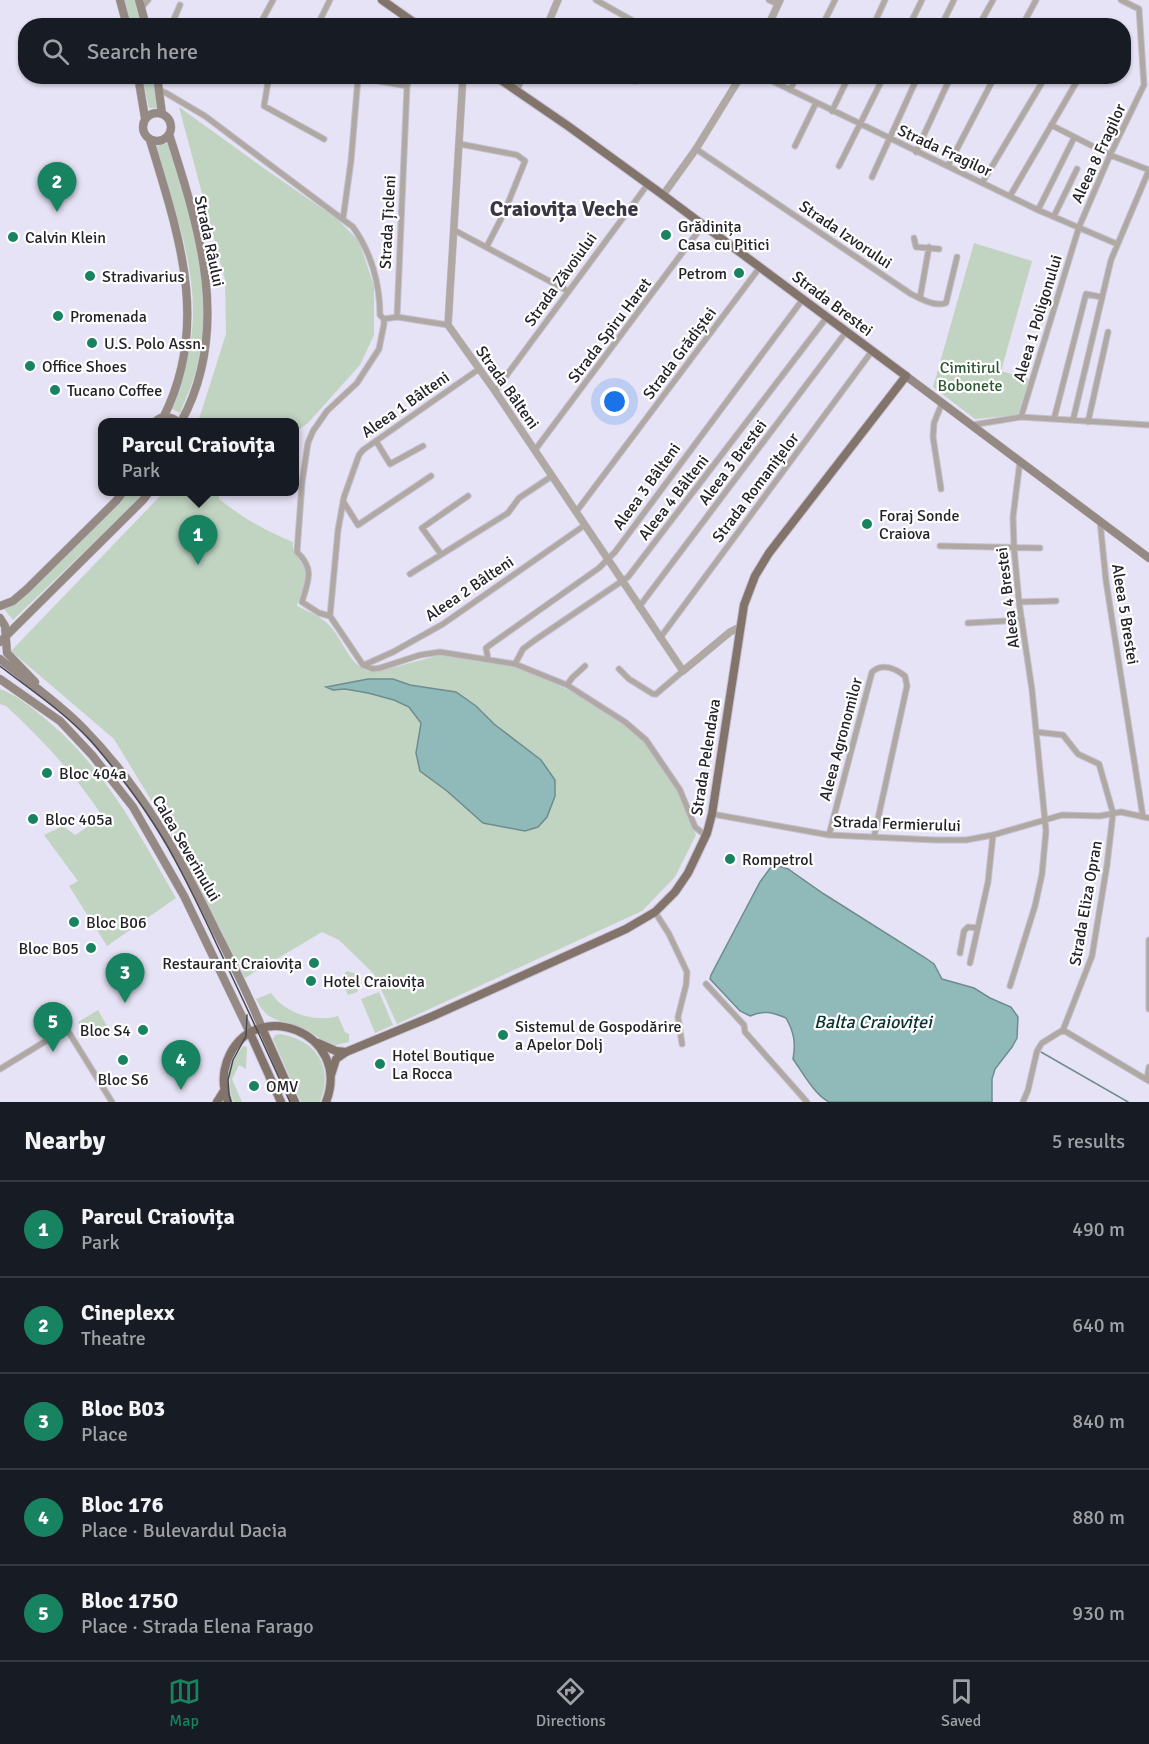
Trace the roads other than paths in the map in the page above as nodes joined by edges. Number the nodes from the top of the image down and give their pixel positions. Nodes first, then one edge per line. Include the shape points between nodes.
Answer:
1 (120, 0) edge
2 (148, 0) edge
3 (273, 0) edge
4 (330, 0) edge
5 (558, 0) edge
6 (596, 0) edge
7 (769, 0) edge
8 (835, 0) edge
9 (885, 0) edge
10 (922, 0) edge
11 (954, 0) edge
12 (993, 0) edge
13 (1036, 0) edge
14 (1122, 0) edge
15 (384, 1) edge
16 (779, 2) edge
17 (140, 4) edge
18 (180, 5) dead end
19 (125, 18) edge
20 (174, 18) edge
21 (263, 18) edge
22 (321, 18) edge
23 (408, 18) edge
24 (550, 18) edge
25 (628, 18) edge
26 (772, 18) edge
27 (826, 18) edge
28 (877, 18) edge
29 (913, 18) edge
30 (945, 18) edge
31 (983, 18) dead end
32 (1026, 18) edge
33 (139, 84) edge
34 (158, 84) edge
35 (268, 84) edge
36 (355, 84) edge
37 (395, 84) edge
38 (463, 84) edge
39 (507, 84) edge
40 (519, 84) edge
41 (736, 84) edge
42 (778, 84) edge
43 (793, 84) edge
44 (845, 84) edge
45 (880, 84) edge
46 (914, 84) edge
47 (947, 84) edge
48 (991, 84) edge
49 (1041, 84) edge
50 (1075, 84) edge
51 (407, 86) joint
52 (159, 90) junction
53 (516, 90) junction
54 (790, 90) junction
55 (1141, 91) junction
56 (1149, 93) edge
57 (816, 103) junction
58 (832, 111) junction
59 (162, 114) junction
60 (145, 118) junction
61 (860, 125) junction
62 (1051, 125) junction
63 (169, 134) junction
64 (1074, 138) junction
65 (324, 139) dead end
66 (889, 139) junction
67 (150, 140) junction
68 (460, 144) junction
69 (795, 146) dead end
70 (696, 149) junction
71 (916, 152) junction
72 (1110, 155) junction
73 (838, 166) dead end
74 (948, 166) junction
75 (1077, 170) dead end
76 (1149, 170) edge
77 (872, 177) dead end
78 (982, 183) junction
79 (648, 184) junction
80 (663, 195) junction
81 (1010, 196) junction
82 (1038, 210) junction
83 (1054, 216) junction
84 (342, 219) junction
85 (703, 225) junction
86 (1079, 227) junction
87 (454, 230) junction
88 (914, 238) dead end
89 (1117, 244) junction
90 (487, 246) junction
91 (929, 247) junction
92 (939, 249) dead end
93 (957, 257) dead end
94 (760, 267) junction
95 (568, 291) junction
96 (1101, 297) junction
97 (920, 298) junction
98 (803, 299) junction
99 (397, 317) junction
100 (826, 317) junction
101 (384, 319) junction
102 (448, 325) junction
103 (846, 332) junction
104 (1108, 332) dead end
105 (872, 351) junction
106 (479, 369) junction
107 (906, 376) junction
108 (495, 391) junction
109 (942, 404) junction
110 (1021, 417) junction
111 (160, 418) edge
112 (182, 418) edge
113 (1054, 419) junction
114 (1073, 420) junction
115 (1088, 422) junction
116 (971, 425) junction
117 (1149, 425) edge
118 (376, 441) junction
119 (423, 446) dead end
120 (535, 450) junction
121 (1020, 461) junction
122 (431, 476) dead end
123 (552, 476) junction
124 (941, 489) dead end
125 (120, 496) edge
126 (146, 496) edge
127 (468, 496) dead end
128 (343, 501) junction
129 (576, 512) junction
130 (1100, 521) junction
131 (585, 525) junction
132 (940, 546) dead end
133 (1014, 548) junction
134 (1040, 548) dead end
135 (441, 554) junction
136 (1149, 558) edge
137 (608, 560) junction
138 (410, 574) dead end
139 (622, 581) junction
140 (1056, 601) dead end
141 (1019, 602) junction
142 (0, 606) edge
143 (639, 607) junction
144 (330, 616) junction
145 (0, 618) edge
146 (1022, 620) junction
147 (968, 623) dead end
148 (741, 627) junction
149 (660, 638) junction
150 (3, 639) edge
151 (0, 659) edge
152 (488, 659) junction
153 (515, 664) junction
154 (363, 665) junction
155 (585, 666) dead end
156 (619, 669) dead end
157 (683, 671) junction
158 (0, 679) edge
159 (0, 684) edge
160 (567, 686) junction
161 (19, 691) junction
162 (45, 695) junction
163 (1036, 732) junction
164 (1113, 813) junction
165 (712, 814) junction
166 (1146, 818) edge
167 (1044, 819) junction
168 (829, 834) junction
169 (706, 836) junction
170 (993, 836) junction
171 (874, 837) junction
172 (655, 912) junction
173 (978, 928) junction
174 (1149, 940) edge
175 (960, 953) dead end
176 (970, 963) dead end
177 (706, 984) dead end
178 (1010, 986) dead end
179 (1149, 1008) edge
180 (262, 1028) junction
181 (1063, 1030) junction
182 (250, 1033) junction
183 (316, 1042) junction
184 (682, 1044) dead end
185 (346, 1052) junction
186 (1149, 1067) edge
187 (0, 1068) edge
188 (331, 1075) junction
189 (1148, 1080) edge
190 (224, 1091) junction
191 (112, 1102) edge
192 (217, 1102) edge
193 (228, 1102) edge
194 (281, 1102) edge
195 (295, 1102) edge
196 (326, 1102) edge
197 (807, 1102) edge
198 (1023, 1102) edge

1 - 19 main road
2 - 17 street
3 - 21 street
4 - 22 street
5 - 24 street
6 - 25 street
7 - 16 street
8 - 27 street
9 - 28 street
10 - 29 street
11 - 30 street
12 - 31 street
13 - 32 street
14 - 55 street via 1139,9 1144,85
15 - 23 main road
16 - 26 street
18 - 20 street
33 - 60 main road, Strada Râului
34 - 52 main road, Strada Râului
35 - 65 street via 264,106
36 - 84 street via 351,161
37 - 51 street
38 - 68 street
39 - 53 main road, Strada Brestei
40 - 53 street
41 - 70 street
42 - 54 street, Strada Fragilor
43 - 54 street
44 - 58 street
45 - 61 street
46 - 66 street
47 - 71 street
48 - 74 street
49 - 78 street
50 - 62 street
51 - 99 street, Strada Țicleni
52 - 59 main road, Strada Râului
52 - 84 street via 205,116
53 - 79 main road, Strada Brestei
54 - 57 street, Strada Fragilor
55 - 56 street
55 - 72 street, Aleea 8 Fragilor
57 - 58 street, Strada Fragilor
57 - 69 street
58 - 61 street, Strada Fragilor
59 - 60 main road via 153,113
59 - 63 main road, Strada Râului via 171,124
60 - 67 main road, Strada Râului via 142,131
61 - 66 street, Strada Fragilor
61 - 73 street
62 - 64 street
62 - 81 street
63 - 67 main road via 162,141
63 - 112 main road, Strada Râului via 202,249 208,292 207,343 191,404
64 - 72 street
64 - 82 street
66 - 71 street, Strada Fragilor
66 - 77 street
67 - 111 main road, Strada Râului via 182,249 189,317 185,352 169,406
68 - 87 street
68 - 90 street via 512,153 525,161
70 - 80 street
70 - 97 street, Strada Izvorului
71 - 74 street, Strada Fragilor
72 - 76 street
72 - 86 street, Aleea 8 Fragilor
74 - 78 street, Strada Fragilor
75 - 83 street
76 - 89 street
78 - 81 street, Strada Fragilor
79 - 80 main road, Strada Brestei
79 - 95 street, Strada Zăvoiului
80 - 85 main road, Strada Brestei
81 - 82 street, Strada Fragilor
82 - 83 street, Strada Fragilor
83 - 86 street, Strada Fragilor
84 - 101 street via 363,240
85 - 94 main road, Strada Brestei
85 - 120 street, Strada Spiru Haret
86 - 89 street, Strada Fragilor
86 - 110 street, Aleea 1 Poligonului
87 - 90 street
87 - 102 street
88 - 91 street via 916,247
89 - 96 street
90 - 95 street
91 - 92 street
91 - 97 street
93 - 97 street, Strada Izvorului via 945,304
94 - 98 main road, Strada Brestei
94 - 129 street, Strada Grădiștei
95 - 108 street, Strada Zăvoiului
96 - 113 street via 1086,294
96 - 114 street
98 - 100 main road, Strada Brestei
98 - 137 street, Aleea 3 Bâlteni
99 - 101 street
99 - 102 street
100 - 103 main road, Strada Brestei
100 - 139 street, Aleea 4 Bâlteni
101 - 144 street via 379,349 369,367 327,411 308,443 297,552 309,566 302,602
102 - 106 street, Strada Bâlteni
103 - 105 main road, Strada Brestei
103 - 143 street, Aleea 3 Brestei
104 - 115 street
105 - 107 main road, Strada Brestei
105 - 149 street, Strada Romanițelor
106 - 108 street, Strada Bâlteni
106 - 118 street, Aleea 1 Bâlteni
107 - 109 main road, Strada Brestei
107 - 148 main road, Strada Pelendava via 769,553 744,605
108 - 120 street, Strada Bâlteni
109 - 116 main road, Strada Brestei
109 - 124 street via 933,437
110 - 113 street
110 - 116 street
113 - 114 street
114 - 115 street
115 - 117 street
116 - 121 main road, Strada Brestei
118 - 119 street via 390,464
118 - 128 street, Aleea 1 Bâlteni via 359,455
120 - 123 street, Strada Bâlteni
121 - 130 main road, Strada Brestei
121 - 133 street, Aleea 4 Brestei via 1013,517
122 - 128 street via 358,525
123 - 129 street, Strada Bâlteni
123 - 135 street via 519,498 508,513
125 - 142 main road via 27,589
126 - 150 main road
127 - 135 street via 422,528
128 - 144 street, Aleea 1 Bâlteni
129 - 131 street, Strada Bâlteni
130 - 136 main road, Strada Brestei
130 - 166 street, Aleea 5 Brestei via 1106,581
131 - 137 street, Strada Bâlteni
131 - 154 street, Aleea 2 Bâlteni via 443,624
132 - 133 street
133 - 134 street
133 - 141 street, Aleea 4 Brestei
135 - 138 street
137 - 139 street, Strada Bâlteni
137 - 152 street, Aleea 3 Bâlteni via 486,648
139 - 143 street, Strada Bâlteni
139 - 153 street, Aleea 4 Bâlteni via 535,640
140 - 141 street
141 - 146 street, Aleea 4 Brestei
143 - 149 street, Strada Bâlteni
144 - 154 street
145 - 150 main road via 5,626
146 - 147 street
146 - 163 street, Aleea 4 Brestei
148 - 157 street
148 - 165 main road, Strada Pelendava
149 - 157 street, Strada Bâlteni
150 - 162 main road via 7,653
151 - 162 main road, Calea Severinului
152 - 153 street
152 - 154 street via 440,652 380,668
153 - 160 street
155 - 160 street
156 - 157 street via 652,694
158 - 161 main road, Calea Severinului
159 - 161 main road
160 - 169 street via 626,722 646,740 680,790 695,827
161 - 182 main road, Calea Severinului via 77,737 133,807 184,896
162 - 180 main road, Calea Severinului via 92,737 161,827
163 - 164 street via 1063,735 1078,754 1099,764
163 - 167 street, Aleea 4 Brestei
164 - 166 street, Strada Fermierului
164 - 167 street, Strada Fermierului
164 - 181 street, Strada Eliza Opran via 1092,956
165 - 168 street, Strada Fermierului
165 - 169 main road, Strada Pelendava
167 - 170 street, Strada Fermierului
167 - 178 street, Aleea 4 Brestei via 1042,874
168 - 171 street, Strada Fermierului
168 - 171 street, Aleea Agronomilor via 872,672 885,667 908,680
169 - 172 main road, Strada Pelendava via 688,873
170 - 171 street, Strada Fermierului via 966,840
170 - 173 street
172 - 184 street via 687,972 678,1017
172 - 185 main road, Strada Pelendava via 626,929
173 - 175 street via 968,927 964,932
173 - 176 street
174 - 179 street
177 - 197 street
180 - 182 main road
180 - 183 main road via 293,1028
180 - 195 main road, Calea Severinului
181 - 189 street
181 - 198 street via 1042,1043 1037,1051
182 - 190 main road via 229,1056
182 - 194 main road, Calea Severinului
183 - 185 main road
183 - 188 main road
185 - 188 main road via 336,1059
186 - 189 street
187 - 191 street via 68,1031
188 - 196 main road
190 - 192 main road
190 - 193 main road

